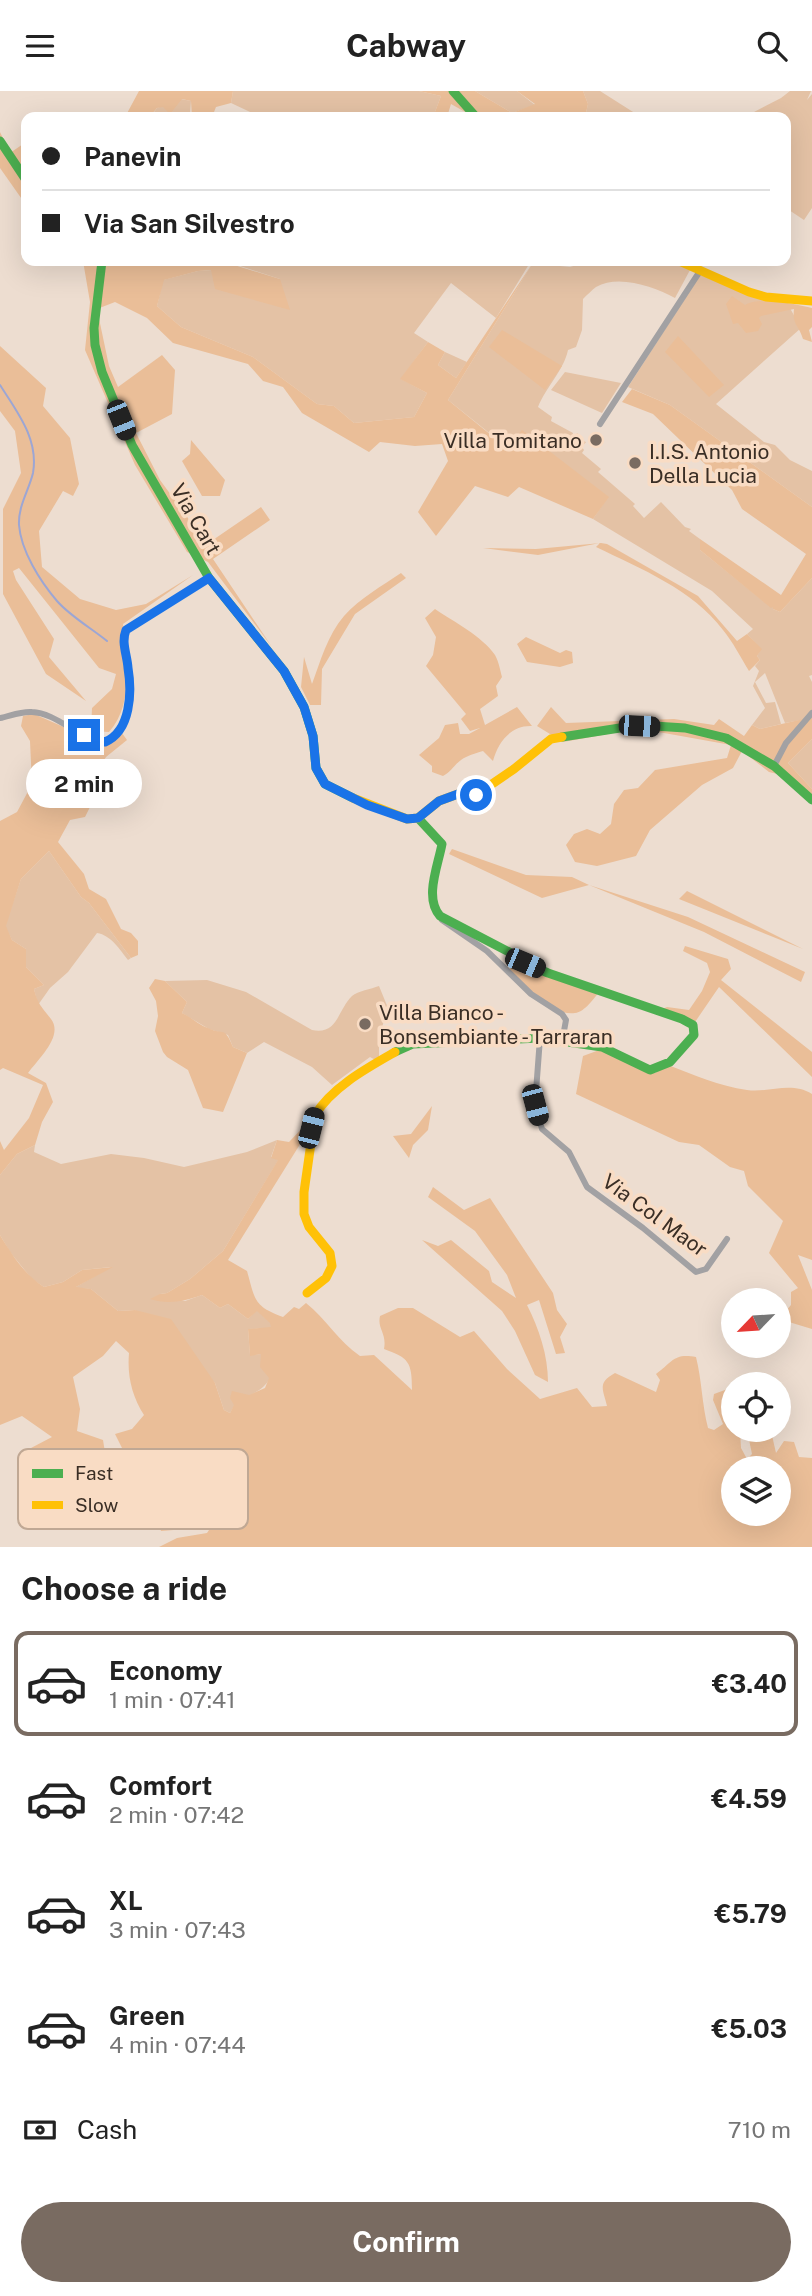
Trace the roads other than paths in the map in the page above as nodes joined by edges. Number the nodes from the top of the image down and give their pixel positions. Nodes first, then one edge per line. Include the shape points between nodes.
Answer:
1 (453, 91) edge
2 (472, 112) edge
3 (0, 141) edge
4 (21, 172) edge
5 (101, 266) edge
6 (690, 266) edge
7 (700, 271) junction
8 (812, 301) edge
9 (600, 424) dead end
10 (209, 578) junction
11 (812, 713) edge
12 (0, 718) edge
13 (774, 766) junction
14 (812, 800) edge
15 (418, 818) junction
16 (433, 908) junction
17 (540, 1038) junction
18 (562, 1042) junction
19 (727, 1239) dead end
20 (307, 1293) dead end

1 - 2 street
3 - 4 street
5 - 10 street, Via Cart via 94,328 102,372 131,445
6 - 7 street
7 - 8 street via 757,295
7 - 9 street
10 - 12 street via 126,630 130,691 123,723 113,739 94,740 34,712
10 - 15 street, Via Cart via 284,671 304,707 316,768 325,784 367,805 407,819
11 - 13 street via 786,743
13 - 14 street
13 - 15 street via 726,738 685,728 639,726 551,739 476,795 458,794 439,801
15 - 16 street via 442,844
16 - 18 street via 454,930 500,961 531,994 562,1014 566,1020
16 - 18 street via 451,924 525,963 694,1025 694,1035 659,1069 650,1070 602,1047
17 - 18 street
17 - 19 street, Via Col Maor via 535,1105 542,1129 569,1152 587,1187 696,1272 706,1269
17 - 20 street via 413,1044 394,1051 324,1101 311,1128 303,1194 305,1220 327,1249 332,1265 328,1276

